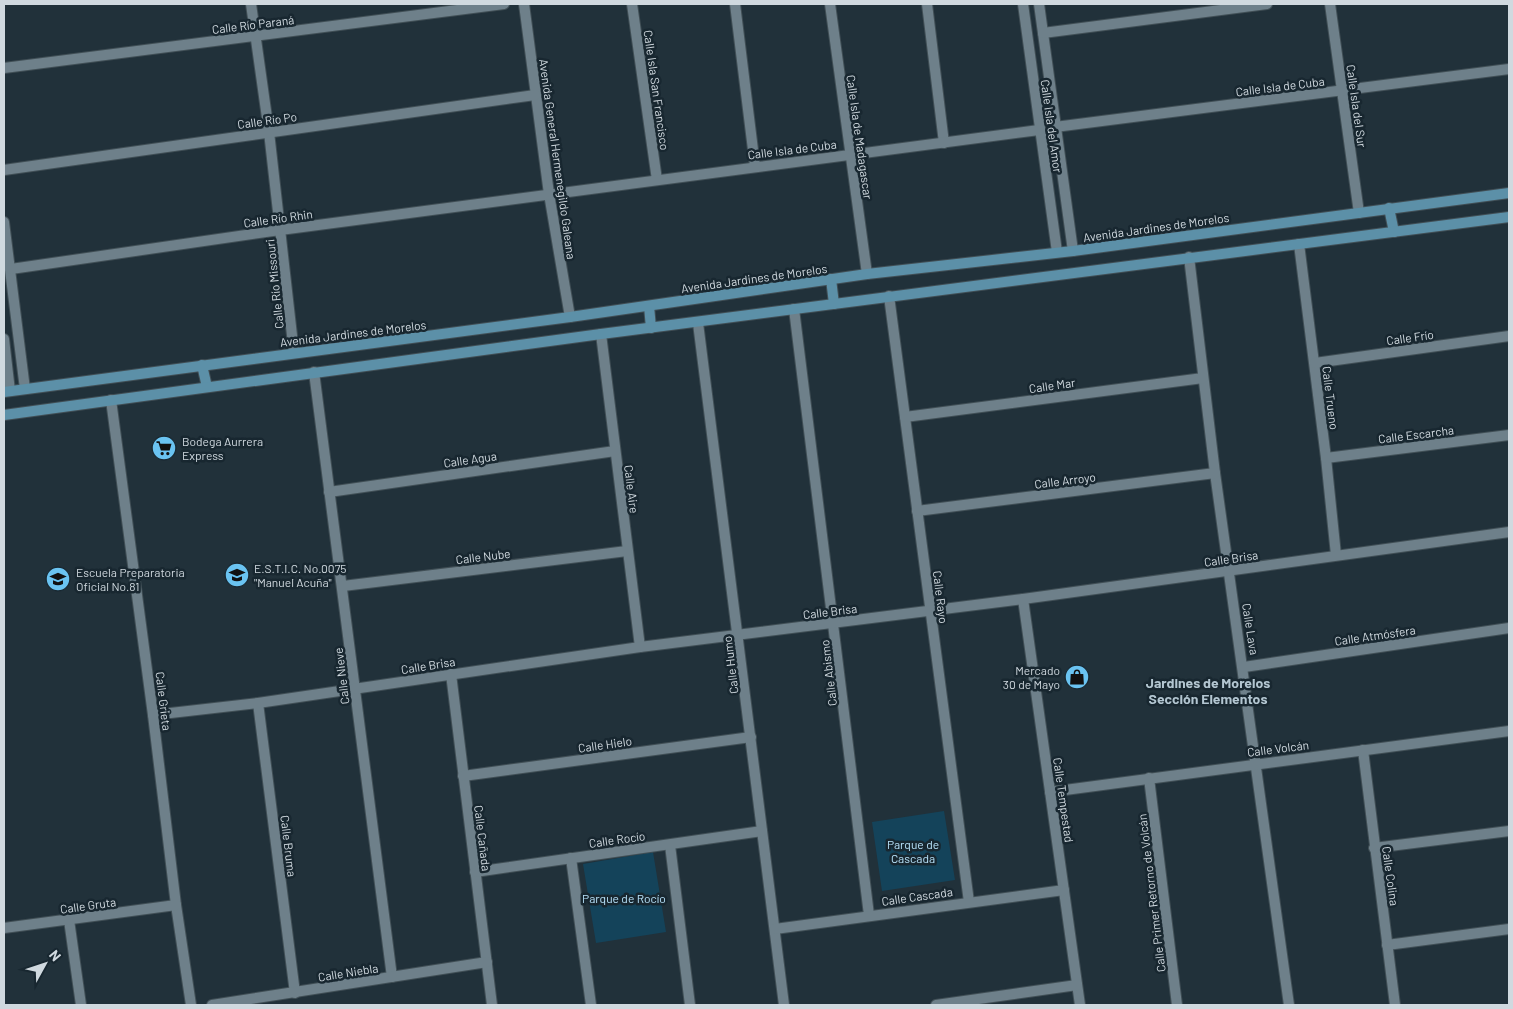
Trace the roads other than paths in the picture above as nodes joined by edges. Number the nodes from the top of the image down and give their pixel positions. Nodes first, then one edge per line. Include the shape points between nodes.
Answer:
1 (251, 4) edge
2 (504, 4) edge
3 (524, 4) edge
4 (632, 4) edge
5 (735, 4) edge
6 (830, 4) edge
7 (927, 4) edge
8 (1023, 4) edge
9 (1039, 4) edge
10 (1267, 4) edge
11 (1330, 4) edge
12 (1043, 33) junction
13 (254, 36) junction
14 (4, 68) edge
15 (1509, 69) edge
16 (1049, 81) junction
17 (1033, 83) junction
18 (1342, 90) junction
19 (535, 95) junction
20 (1055, 127) junction
21 (1039, 130) junction
22 (269, 132) junction
23 (944, 143) junction
24 (849, 155) junction
25 (755, 166) junction
26 (4, 170) edge
27 (657, 180) junction
28 (1509, 193) edge
29 (549, 194) junction
30 (1389, 208) junction
31 (1359, 213) junction
32 (1509, 217) edge
33 (4, 223) edge
34 (280, 230) junction
35 (1394, 232) junction
36 (1299, 244) junction
37 (1073, 251) junction
38 (1057, 252) junction
39 (1189, 257) junction
40 (11, 269) junction
41 (867, 274) junction
42 (831, 280) junction
43 (889, 296) junction
44 (834, 304) junction
45 (648, 306) junction
46 (794, 309) junction
47 (570, 317) junction
48 (698, 322) junction
49 (651, 328) junction
50 (601, 334) junction
51 (1509, 336) edge
52 (4, 339) edge
53 (294, 353) junction
54 (1314, 363) junction
55 (202, 365) junction
56 (314, 372) junction
57 (1203, 378) junction
58 (206, 387) junction
59 (25, 389) junction
60 (7, 391) edge
61 (111, 400) junction
62 (4, 415) edge
63 (905, 417) junction
64 (1509, 435) edge
65 (615, 451) junction
66 (1326, 458) junction
67 (1215, 473) junction
68 (329, 492) junction
69 (917, 511) junction
70 (1509, 532) edge
71 (627, 551) junction
72 (1336, 555) junction
73 (1229, 571) junction
74 (343, 586) junction
75 (1023, 598) junction
76 (930, 610) junction
77 (835, 623) junction
78 (1509, 628) edge
79 (739, 634) junction
80 (640, 647) junction
81 (1244, 667) junction
82 (451, 674) junction
83 (354, 689) junction
84 (258, 703) junction
85 (153, 715) junction
86 (1509, 731) edge
87 (751, 736) junction
88 (1362, 750) junction
89 (1255, 764) junction
90 (463, 776) junction
91 (1150, 778) junction
92 (1050, 792) junction
93 (762, 831) junction
94 (1509, 832) edge
95 (670, 844) junction
96 (1374, 848) junction
97 (571, 858) junction
98 (475, 872) junction
99 (1064, 890) junction
100 (969, 902) junction
101 (176, 905) junction
102 (869, 915) junction
103 (69, 920) junction
104 (4, 928) edge
105 (775, 929) junction
106 (1509, 929) edge
107 (1387, 945) junction
108 (487, 962) junction
109 (392, 977) junction
110 (1077, 985) junction
111 (295, 993) junction
112 (81, 1005) edge
113 (191, 1005) edge
114 (212, 1005) edge
115 (492, 1005) edge
116 (591, 1005) edge
117 (690, 1005) edge
118 (784, 1005) edge
119 (936, 1005) edge
120 (1080, 1005) edge
121 (1177, 1005) edge
122 (1289, 1005) edge
123 (1395, 1005) edge

1 - 13 street, Calle Río Missouri
2 - 13 street, Calle Río Paraná
3 - 19 street, Avenida General Hermenegildo Galeana
4 - 27 street, Calle Isla San Francisco
5 - 25 street
6 - 24 street, Calle Isla de Madagascar
7 - 23 street
8 - 17 street, Calle Isla del Amor
9 - 12 street, Calle Isla del Amor
10 - 12 street
11 - 18 street, Calle Isla del Sur
12 - 16 street, Calle Isla del Amor
13 - 14 street, Calle Río Paraná
13 - 22 street, Calle Río Missouri
15 - 18 street, Calle Isla de Cuba
16 - 17 street
16 - 20 street, Calle Isla del Amor
17 - 21 street, Calle Isla del Amor
18 - 20 street, Calle Isla de Cuba
18 - 31 street, Calle Isla del Sur
19 - 22 street, Calle Río Po
19 - 29 street, Avenida General Hermenegildo Galeana
20 - 37 street, Calle Isla del Amor
21 - 23 street, Calle Isla de Cuba
21 - 38 street, Calle Isla del Amor
22 - 26 street, Calle Río Po
22 - 34 street, Calle Río Missouri
23 - 24 street, Calle Isla de Cuba
24 - 25 street, Calle Isla de Cuba
24 - 41 street, Calle Isla de Madagascar
25 - 27 street, Calle Isla de Cuba
27 - 29 street, Calle Isla de Cuba
28 - 30 main road, Avenida Jardines de Morelos
29 - 34 street, Calle Río Rhin
29 - 47 street, Avenida General Hermenegildo Galeana
30 - 31 main road, Avenida Jardines de Morelos
30 - 35 main road
31 - 37 main road, Avenida Jardines de Morelos
32 - 35 main road
33 - 40 street
34 - 40 street, Calle Río Rhin
34 - 53 street, Calle Río Missouri
35 - 36 main road
36 - 39 main road
36 - 54 street, Calle Trueno
37 - 38 main road, Avenida Jardines de Morelos
38 - 41 main road, Avenida Jardines de Morelos
39 - 43 main road
39 - 57 street, Calle Lava
40 - 59 street
41 - 42 main road, Avenida Jardines de Morelos
42 - 44 main road
42 - 45 main road, Avenida Jardines de Morelos
43 - 44 main road
43 - 63 street, Calle Rayo
44 - 46 main road
45 - 47 main road, Avenida Jardines de Morelos
45 - 49 main road
46 - 48 main road
46 - 77 street, Calle Abismo
47 - 53 main road, Avenida Jardines de Morelos
48 - 49 main road
48 - 79 street, Calle Humo
49 - 50 main road
50 - 56 main road
50 - 65 street, Calle Aire
51 - 54 street, Calle Frío
52 - 60 street
53 - 55 main road, Avenida Jardines de Morelos
54 - 66 street, Calle Trueno
55 - 58 main road
55 - 59 main road, Avenida Jardines de Morelos
56 - 58 main road
56 - 68 street, Calle Nieve
57 - 63 street, Calle Mar
57 - 67 street, Calle Lava
58 - 61 main road
59 - 60 main road, Avenida Jardines de Morelos
61 - 62 main road
61 - 85 street, Calle Grieta
63 - 69 street, Calle Rayo
64 - 66 street, Calle Escarcha
65 - 68 street, Calle Agua
65 - 71 street, Calle Aire
66 - 72 street, Calle Trueno
67 - 69 street, Calle Arroyo
67 - 73 street, Calle Lava
68 - 74 street, Calle Nieve
69 - 76 street, Calle Rayo
70 - 72 street, Calle Brisa
71 - 74 street, Calle Nube
71 - 80 street, Calle Aire
72 - 73 street, Calle Brisa
73 - 75 street, Calle Brisa
73 - 81 street, Calle Lava
74 - 83 street, Calle Nieve
75 - 76 street, Calle Brisa
75 - 92 street, Calle Tempestad
76 - 77 street, Calle Brisa
76 - 100 street, Calle Rayo
77 - 79 street, Calle Brisa
77 - 102 street, Calle Abismo
78 - 81 street, Calle Atmósfera
79 - 80 street, Calle Brisa
79 - 87 street, Calle Humo
80 - 82 street, Calle Brisa
81 - 89 street, Calle Lava
82 - 83 street, Calle Brisa
82 - 90 street, Calle Cañada
83 - 84 street, Calle Brisa
83 - 109 street, Calle Nieve
84 - 85 street, Calle Brisa
84 - 111 street, Calle Bruma
85 - 101 street, Calle Grieta
86 - 88 street, Calle Volcán
87 - 90 street, Calle Hielo
87 - 93 street, Calle Humo
88 - 89 street, Calle Volcán
88 - 96 street, Calle Colina
89 - 91 street, Calle Volcán
89 - 122 street, Calle Lava
90 - 98 street, Calle Cañada
91 - 92 street, Calle Volcán
91 - 121 street, Calle Primer Retorno de Volcán
92 - 99 street, Calle Tempestad
93 - 95 street, Calle Rocío
93 - 105 street, Calle Humo
94 - 96 street
95 - 97 street, Calle Rocío
95 - 117 street
96 - 107 street, Calle Colina
97 - 98 street, Calle Rocío
97 - 116 street
98 - 108 street, Calle Cañada
99 - 100 street, Calle Cascada
99 - 110 street, Calle Tempestad
100 - 102 street, Calle Cascada
101 - 103 street, Calle Gruta
101 - 113 street, Calle Grieta
102 - 105 street, Calle Cascada
103 - 104 street, Calle Gruta
103 - 112 street
105 - 118 street, Calle Humo
106 - 107 street
107 - 123 street, Calle Colina
108 - 109 street, Calle Niebla
108 - 115 street, Calle Cañada
109 - 111 street, Calle Niebla
110 - 119 street
110 - 120 street, Calle Tempestad
111 - 114 street, Calle Niebla

